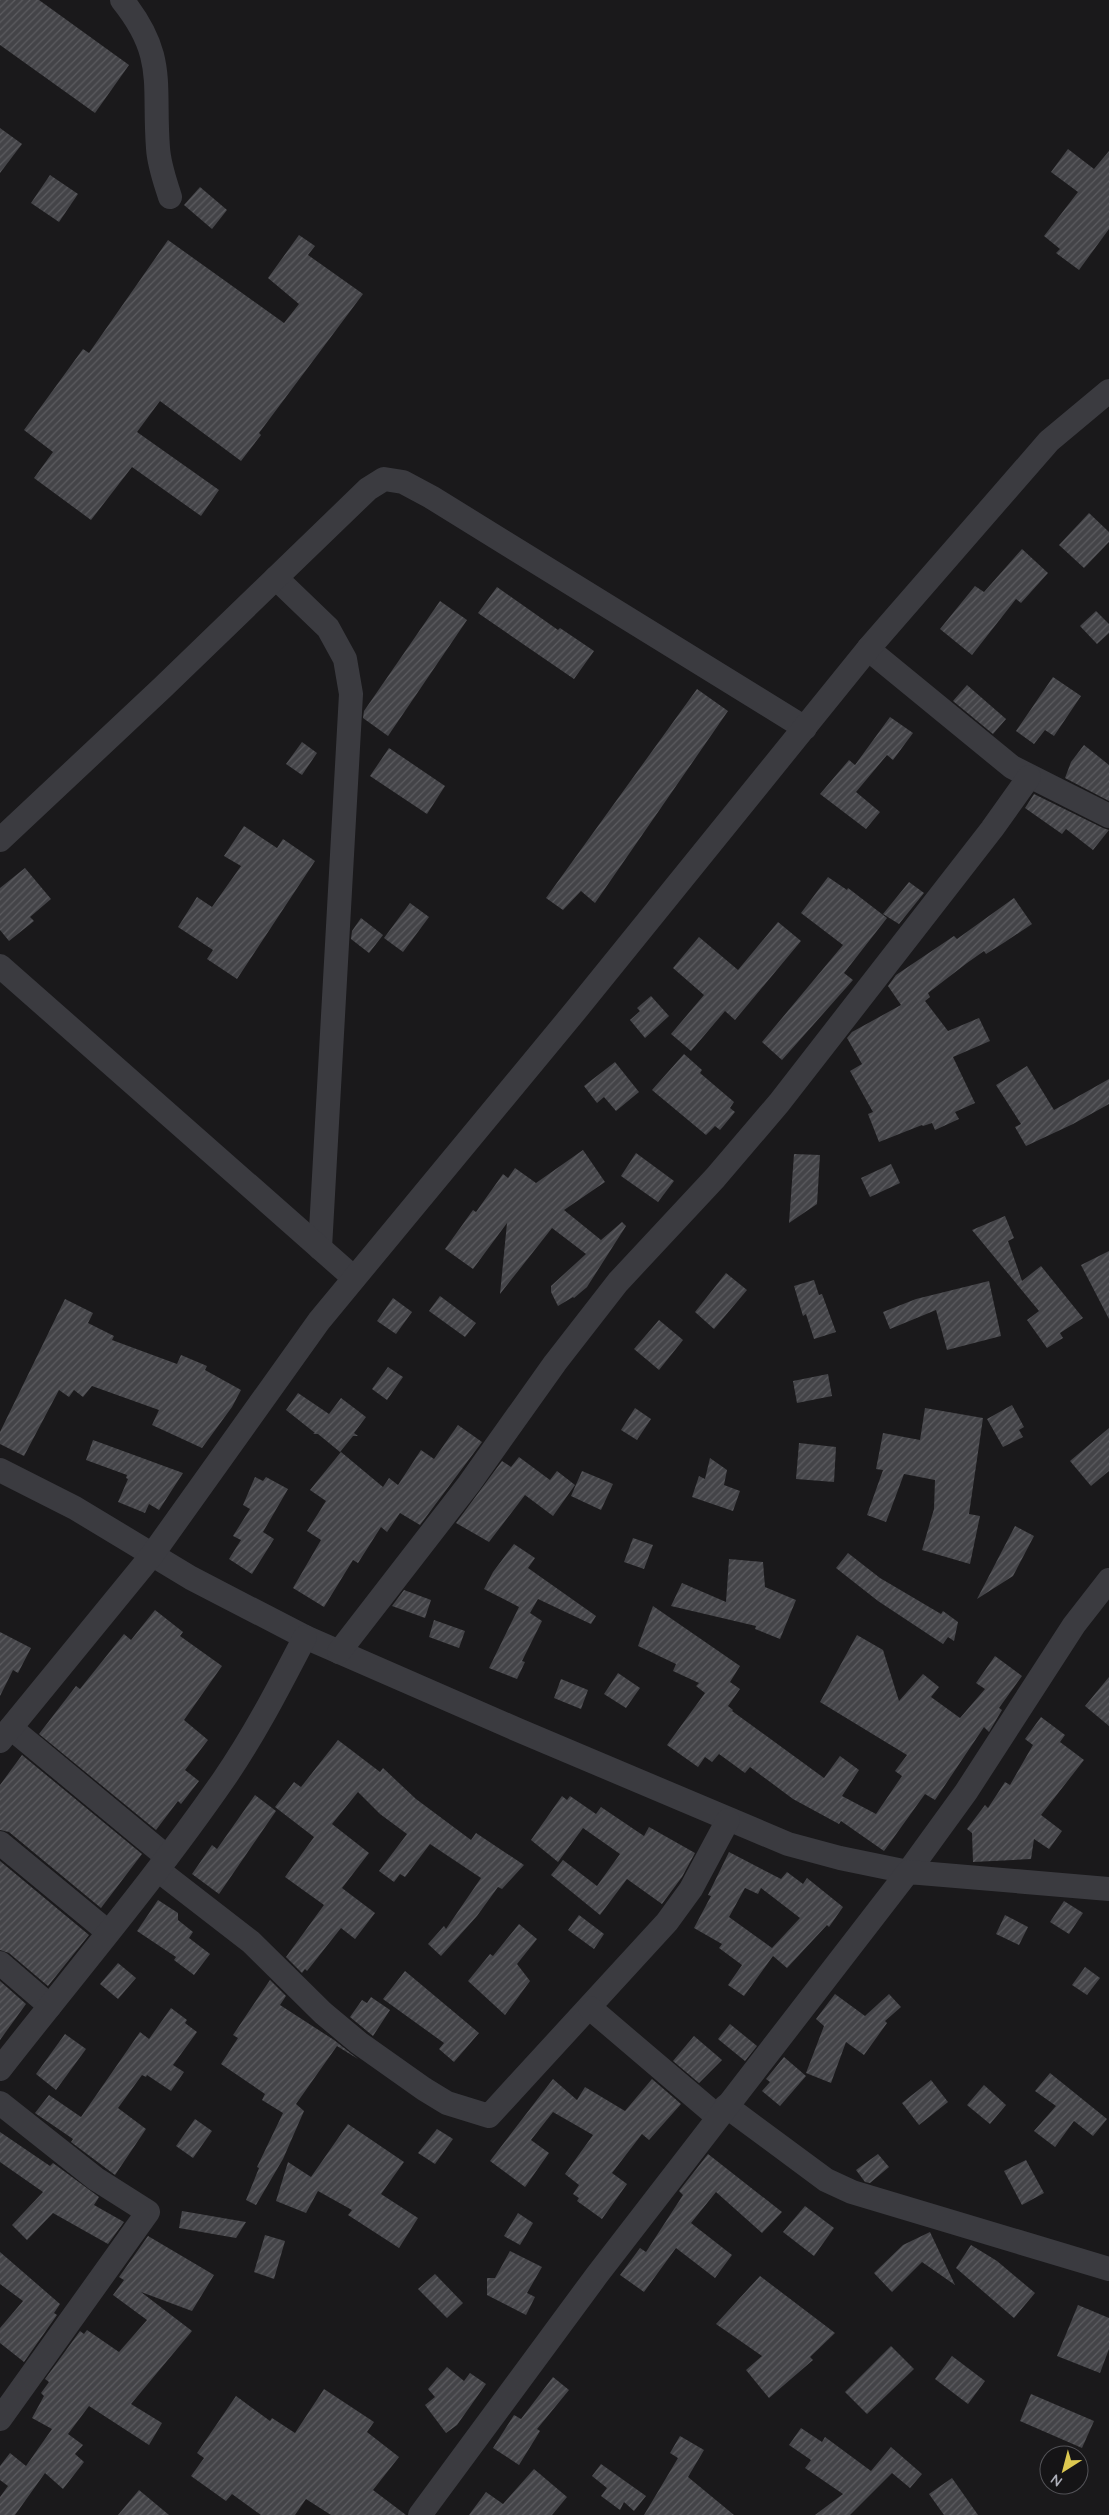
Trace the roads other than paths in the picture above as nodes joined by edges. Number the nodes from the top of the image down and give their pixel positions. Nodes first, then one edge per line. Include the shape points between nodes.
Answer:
1 (122, 0) edge
2 (170, 197) dead end
3 (1109, 391) edge
4 (276, 578) junction
5 (868, 649) junction
6 (804, 728) junction
7 (1028, 777) junction
8 (1109, 816) edge
9 (0, 840) edge
10 (0, 966) edge
11 (320, 1248) junction
12 (354, 1278) junction
13 (0, 1470) edge
14 (152, 1555) junction
15 (1109, 1580) edge
16 (305, 1637) junction
17 (339, 1652) junction
18 (6, 1734) edge
19 (728, 1820) junction
20 (0, 1843) edge
21 (163, 1864) junction
22 (908, 1872) junction
23 (1109, 1889) edge
24 (108, 1932) junction
25 (0, 1963) edge
26 (50, 2006) junction
27 (590, 2008) junction
28 (0, 2070) edge
29 (0, 2103) edge
30 (722, 2111) junction
31 (1109, 2269) edge
32 (0, 2419) edge
33 (431, 2510) edge

1 - 2 street via 134,15 151,48 157,75 158,149
3 - 5 street via 1049,440
4 - 6 street via 368,490 384,478 403,482
4 - 9 street
4 - 11 street via 328,628 346,659 351,694
5 - 6 street
5 - 7 street
6 - 12 street
7 - 8 street
7 - 17 street via 992,829 778,1103 715,1178 612,1290 555,1363 469,1484
10 - 11 street
11 - 12 street
12 - 14 street via 318,1321
13 - 14 street via 75,1508
14 - 16 street
14 - 18 street
15 - 22 street via 1074,1626 966,1792
16 - 17 street
16 - 21 street via 266,1711 225,1777
17 - 19 street
18 - 21 street
19 - 22 street via 788,1844
19 - 27 street via 680,1904
20 - 24 street
21 - 24 street
21 - 27 street via 251,1942 323,2013 359,2043 447,2103 489,2116
22 - 23 street
22 - 30 street
24 - 26 street
25 - 26 street
26 - 28 street
27 - 30 street
29 - 32 street via 96,2179 148,2212
30 - 31 street via 826,2180 852,2192
30 - 33 street via 597,2275

